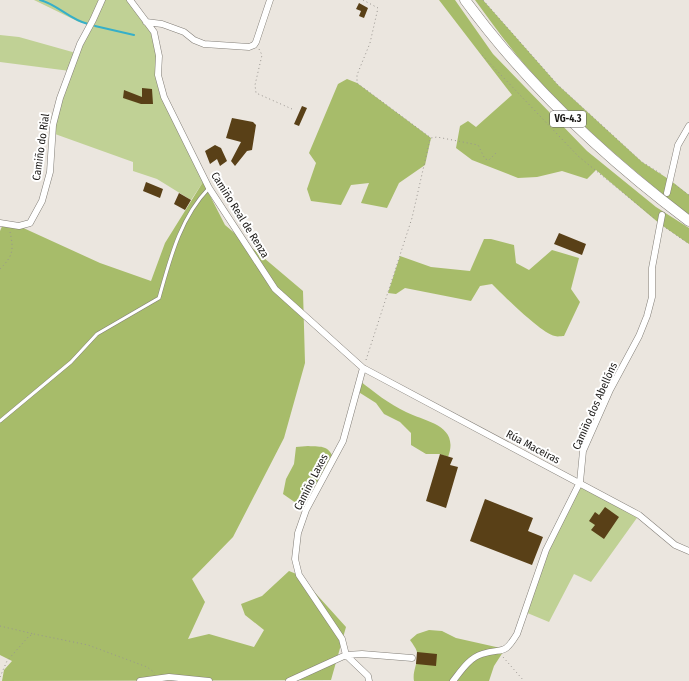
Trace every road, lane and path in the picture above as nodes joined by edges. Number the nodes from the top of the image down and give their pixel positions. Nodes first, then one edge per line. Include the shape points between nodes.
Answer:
1 (102, 0) edge
2 (130, 0) edge
3 (270, 0) edge
4 (362, 0) edge
5 (465, 0) edge
6 (483, 0) edge
7 (146, 22) junction
8 (254, 45) junction
9 (482, 55) dead end
10 (292, 109) dead end
11 (689, 126) edge
12 (431, 138) junction
13 (496, 153) dead end
14 (670, 180) junction
15 (209, 188) junction
16 (666, 193) dead end
17 (689, 195) edge
18 (662, 215) dead end
19 (689, 221) edge
20 (0, 223) edge
21 (660, 224) junction
22 (8, 225) junction
23 (689, 244) edge
24 (0, 269) edge
25 (363, 368) junction
26 (0, 420) edge
27 (580, 482) junction
28 (689, 551) edge
29 (0, 626) edge
30 (34, 634) junction
31 (502, 652) junction
32 (346, 655) junction
33 (412, 658) dead end
34 (0, 677) edge
35 (157, 679) junction
36 (140, 681) edge
37 (209, 681) edge
38 (290, 681) edge
39 (370, 681) edge
40 (453, 681) edge
41 (524, 681) edge

1 - 22 street, Camiño do Rial via 80,44 60,98 53,125 50,172 42,201 30,223
2 - 7 street, Camiño Real de Renza
3 - 8 street
4 - 12 path via 378,8 370,43 357,75 357,83
5 - 19 highway, VG-4.3 via 528,78 564,116 620,167
6 - 14 path via 558,86 642,162
7 - 8 street via 162,24 184,32 204,44 249,47
7 - 15 street, Camiño Real de Renza via 154,32 159,56 158,75 164,96
8 - 10 path via 262,55 255,85 256,93
9 - 21 path via 578,156
11 - 14 street via 678,145
12 - 13 path via 478,145 486,159 490,160
12 - 25 path via 412,218
14 - 16 street
14 - 17 path
15 - 25 street, Camiño Real de Renza via 275,289
15 - 26 lane via 193,208 175,244 159,298 97,334 71,362
18 - 21 street, Camiño dos Abellóns
20 - 22 street, Camiño do Rial
21 - 23 path
21 - 27 street, Camiño dos Abellóns via 652,268 652,297 647,316 583,451
22 - 24 path via 13,244 12,253
25 - 27 street, Rúa Maceiras
25 - 32 street, Camiño Laxes via 343,441 306,510 298,533 295,559 299,575 342,639
27 - 28 street, Rúa Maceiras via 639,515 675,545
27 - 31 street, Camiño dos Abellóns via 546,550 518,634 511,645
29 - 30 path
30 - 34 path via 29,636 7,661
30 - 35 path via 95,648 154,670
31 - 40 street via 482,654 475,658
31 - 41 path
32 - 33 street
32 - 38 street
32 - 39 street, Camiño Laxes
35 - 36 street
35 - 37 street via 169,677

